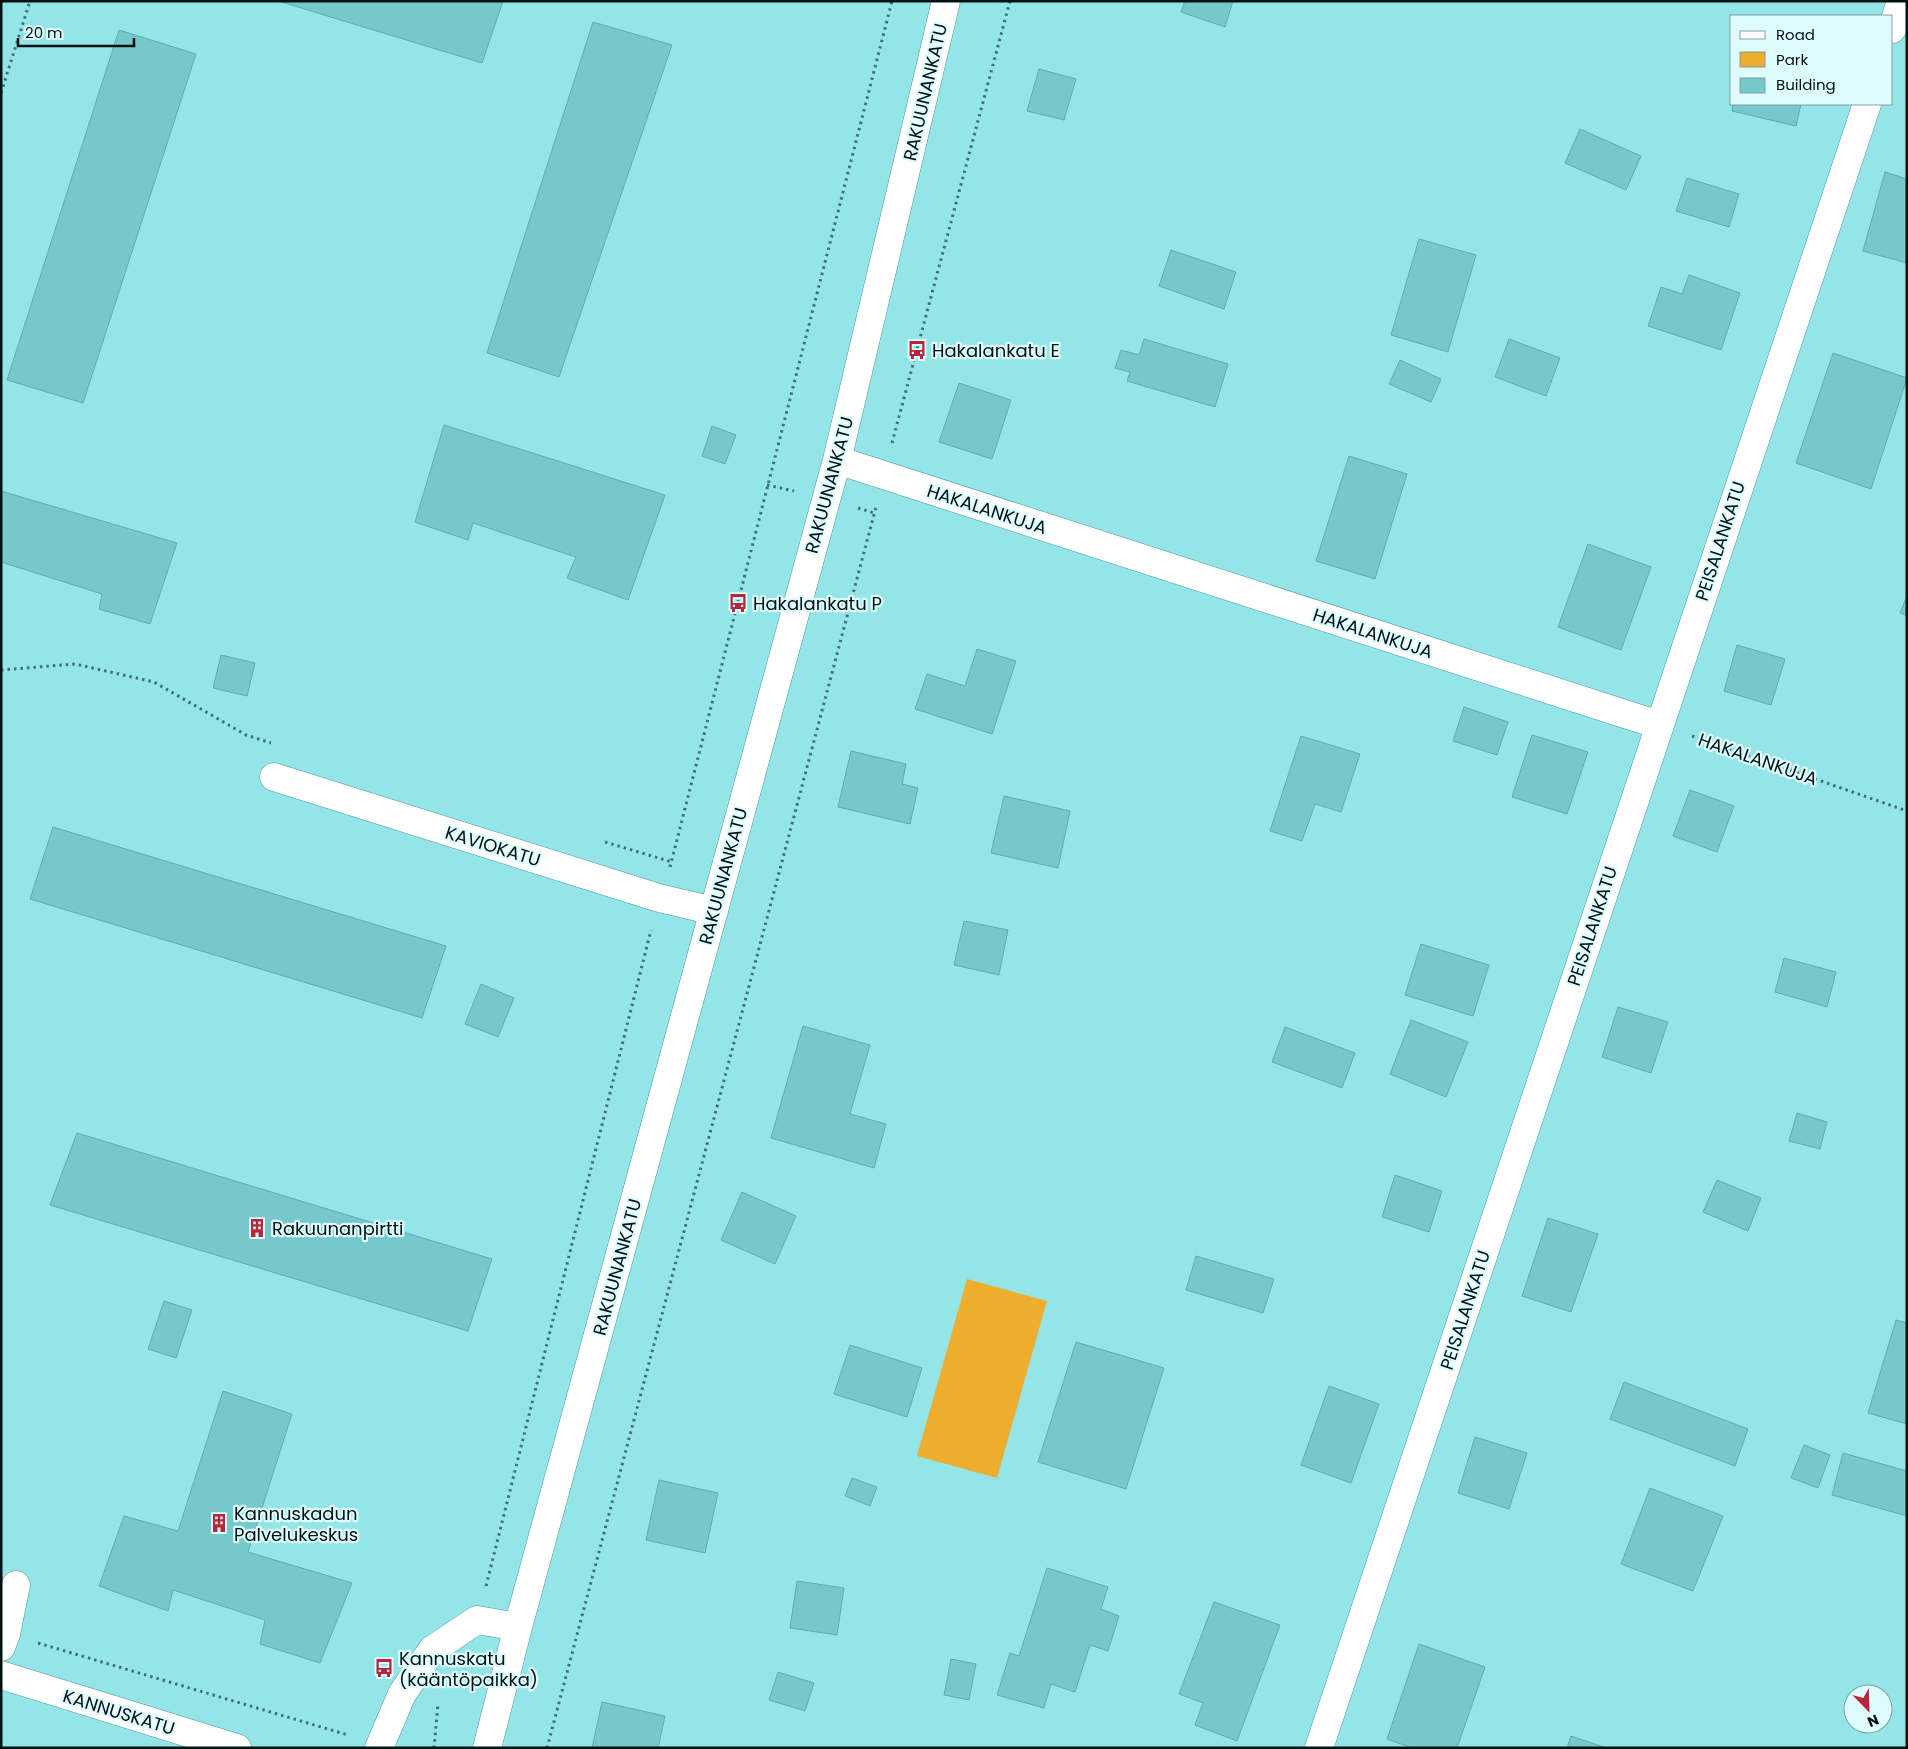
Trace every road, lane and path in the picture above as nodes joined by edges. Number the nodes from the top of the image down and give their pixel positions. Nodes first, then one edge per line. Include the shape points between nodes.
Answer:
1 (30, 1) edge
2 (1010, 1) edge
3 (1901, 1) edge
4 (939, 3) edge
5 (1893, 26) edge
6 (1, 93) edge
7 (1867, 105) edge
8 (837, 460) junction
9 (883, 476) junction
10 (1, 670) edge
11 (1659, 725) junction
12 (274, 744) dead end
13 (274, 777) dead end
14 (1907, 811) edge
15 (596, 840) dead end
16 (672, 862) dead end
17 (714, 910) junction
18 (16, 1585) dead end
19 (518, 1627) junction
20 (4, 1640) edge
21 (1, 1675) edge
22 (379, 1746) edge
23 (237, 1748) edge
24 (487, 1748) edge
25 (547, 1748) edge
26 (1319, 1748) edge

1 - 6 path
2 - 9 path
3 - 5 street
4 - 8 street, RAKUUNANKATU
7 - 11 street, PEISALANKATU
8 - 9 street, HAKALANKUJA
8 - 17 street, RAKUUNANKATU
9 - 11 street, HAKALANKUJA
9 - 25 path
10 - 12 path via 75,664 154,682 246,735
11 - 14 path, HAKALANKUJA
11 - 26 street, PEISALANKATU
13 - 17 street, KAVIOKATU via 659,898
15 - 16 path
17 - 19 street, RAKUUNANKATU
18 - 20 street
19 - 22 street via 477,1620 432,1650 402,1694
19 - 24 street, RAKUUNANKATU
20 - 22 path
21 - 23 street, KANNUSKATU

